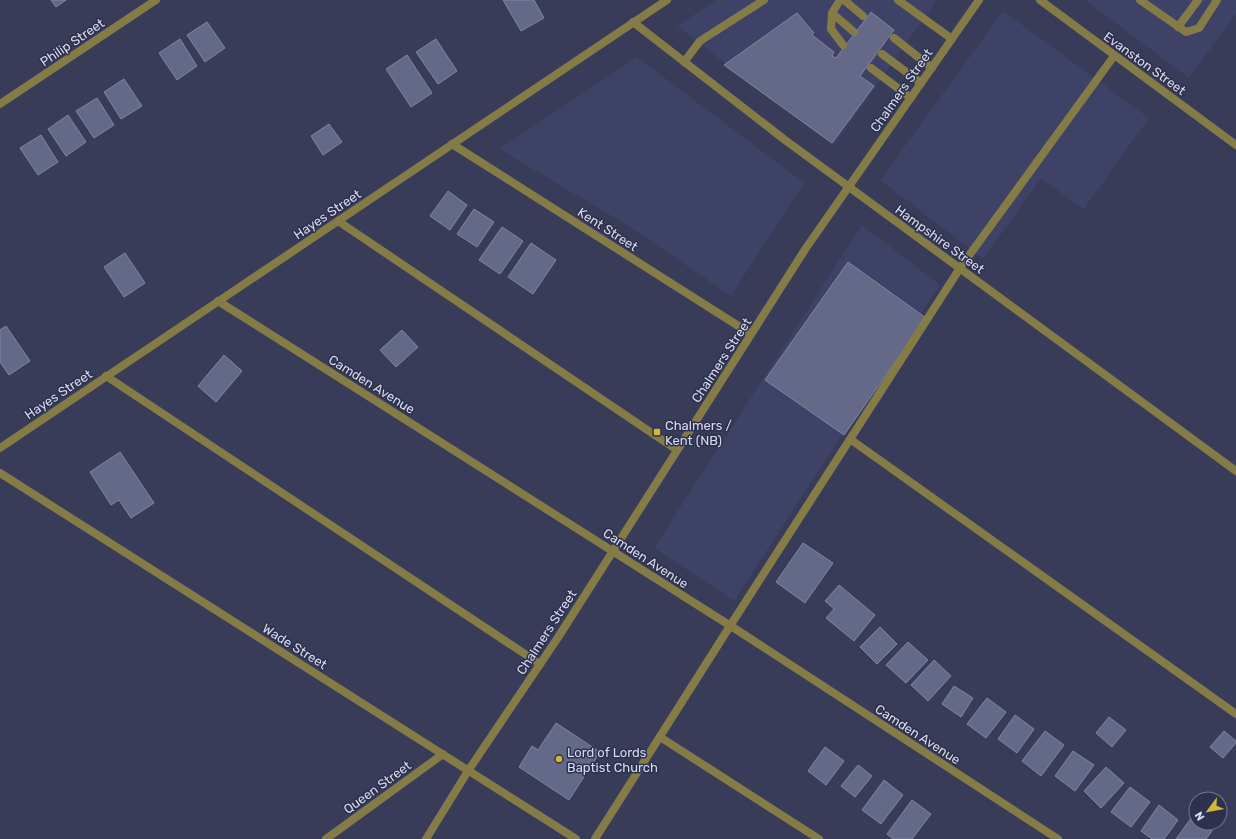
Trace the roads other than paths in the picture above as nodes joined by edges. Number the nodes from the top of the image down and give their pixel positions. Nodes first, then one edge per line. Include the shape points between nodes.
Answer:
1 (156, 0) edge
2 (667, 0) edge
3 (764, 0) edge
4 (840, 0) edge
5 (844, 0) edge
6 (898, 0) edge
7 (979, 0) edge
8 (1040, 0) edge
9 (1140, 0) edge
10 (1198, 0) edge
11 (1217, 0) edge
12 (832, 13) junction
13 (863, 16) dead end
14 (633, 22) junction
15 (1178, 26) junction
16 (854, 32) dead end
17 (894, 38) dead end
18 (952, 39) junction
19 (843, 45) dead end
20 (882, 54) dead end
21 (1114, 56) junction
22 (684, 62) junction
23 (872, 68) dead end
24 (932, 68) junction
25 (921, 84) junction
26 (911, 98) junction
27 (0, 104) edge
28 (452, 144) junction
29 (1236, 145) edge
30 (849, 186) junction
31 (338, 220) junction
32 (960, 268) junction
33 (218, 301) junction
34 (751, 334) junction
35 (106, 376) junction
36 (850, 439) junction
37 (0, 448) edge
38 (677, 450) junction
39 (1236, 471) edge
40 (0, 473) edge
41 (613, 551) junction
42 (730, 626) junction
43 (540, 664) junction
44 (1236, 714) edge
45 (660, 737) junction
46 (443, 754) junction
47 (468, 771) junction
48 (326, 839) edge
49 (426, 839) edge
50 (576, 839) edge
51 (595, 839) edge
52 (819, 839) edge
53 (1058, 839) edge

1 - 27 street, Philip Street
2 - 14 street, Hayes Street
3 - 22 street via 700,41
4 - 12 street
5 - 13 street
6 - 18 street
7 - 18 street, Chalmers Street
8 - 21 street, Evanston Street
9 - 15 street
10 - 15 street
11 - 15 street via 1198,28 1186,32
12 - 16 street
12 - 19 street via 831,29
14 - 22 street, Hampshire Street
14 - 28 street, Hayes Street
17 - 24 street
18 - 24 street, Chalmers Street
20 - 25 street
21 - 29 street, Evanston Street
21 - 32 street
22 - 30 street, Hampshire Street
23 - 26 street
24 - 25 street, Chalmers Street
25 - 26 street, Chalmers Street
26 - 30 street, Chalmers Street
28 - 31 street, Hayes Street
28 - 34 street, Kent Street
30 - 32 street, Hampshire Street
30 - 34 street, Chalmers Street
31 - 33 street, Hayes Street
31 - 38 street
32 - 36 street
32 - 39 street, Hampshire Street
33 - 35 street, Hayes Street
33 - 41 street, Camden Avenue
34 - 38 street, Chalmers Street
35 - 37 street, Hayes Street
35 - 43 street
36 - 42 street
36 - 44 street
38 - 41 street, Chalmers Street
40 - 46 street, Wade Street
41 - 42 street, Camden Avenue
41 - 43 street, Chalmers Street
42 - 45 street
42 - 53 street, Camden Avenue
43 - 47 street, Chalmers Street
45 - 51 street
45 - 52 street
46 - 47 street, Wade Street
46 - 48 street, Queen Street
47 - 49 street, Chalmers Street
47 - 50 street, Wade Street

